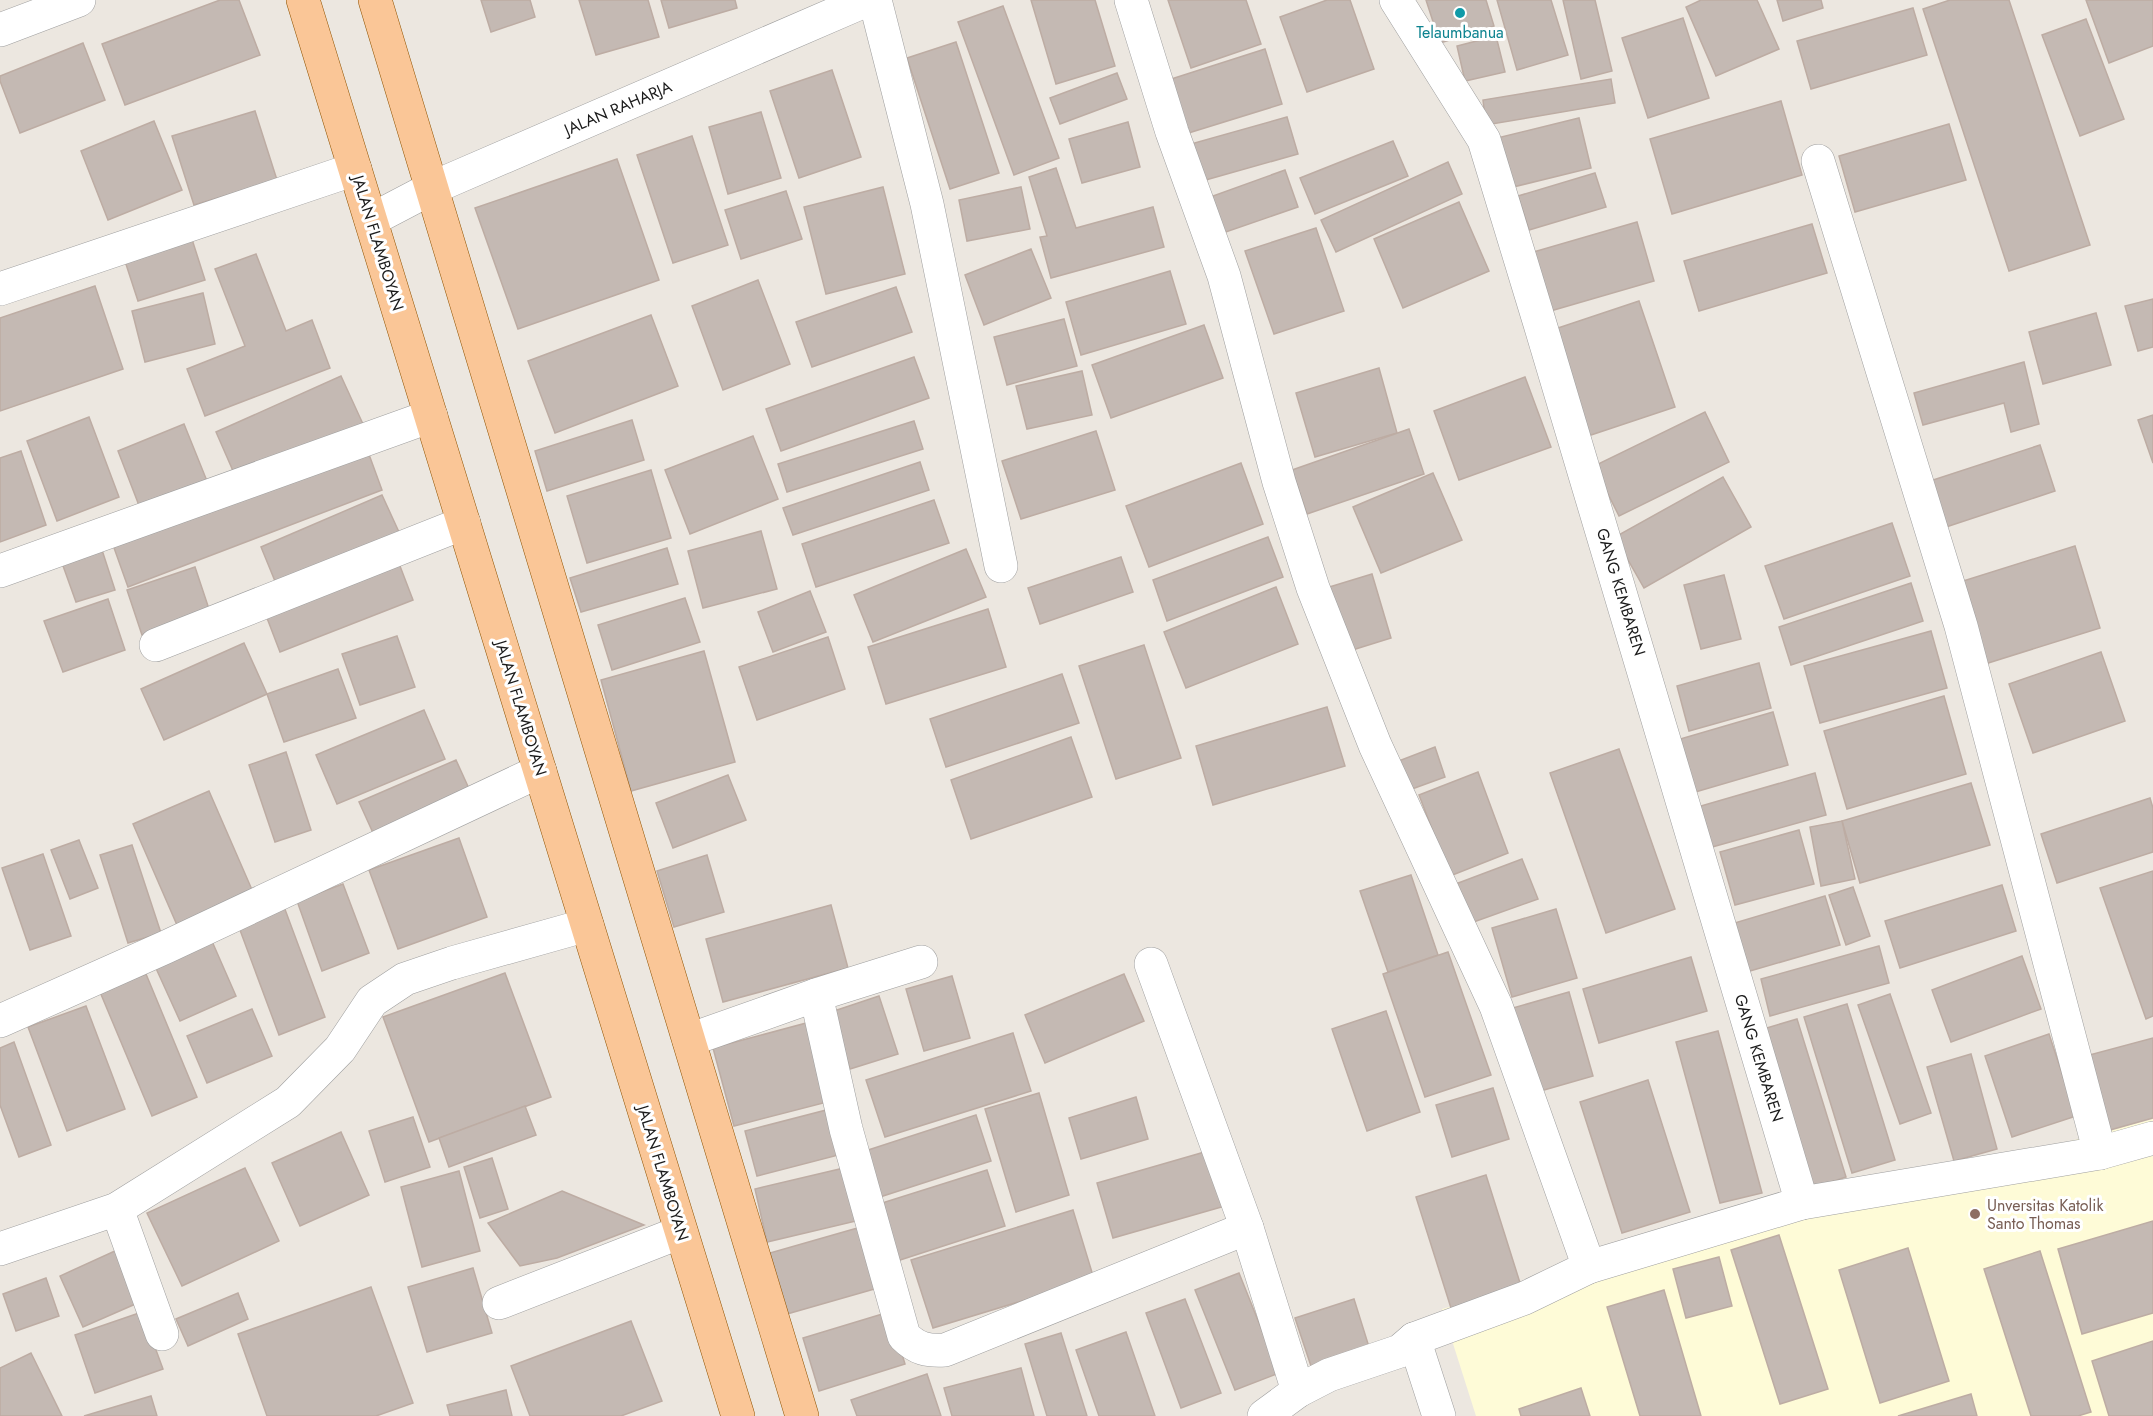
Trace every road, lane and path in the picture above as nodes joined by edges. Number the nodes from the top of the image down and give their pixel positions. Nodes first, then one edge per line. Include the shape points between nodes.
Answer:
1 (80, 0) edge
2 (303, 0) edge
3 (375, 0) edge
4 (867, 0) edge
5 (875, 0) edge
6 (1131, 0) edge
7 (1396, 0) edge
8 (0, 30) edge
9 (1818, 161) dead end
10 (355, 169) junction
11 (432, 188) junction
12 (371, 220) junction
13 (0, 289) edge
14 (431, 416) junction
15 (464, 523) junction
16 (1001, 566) dead end
17 (0, 571) edge
18 (156, 645) dead end
19 (540, 771) junction
20 (587, 925) junction
21 (921, 962) dead end
22 (1151, 964) dead end
23 (816, 995) junction
24 (0, 1021) edge
25 (690, 1040) junction
26 (2153, 1138) edge
27 (2100, 1153) junction
28 (1802, 1203) junction
29 (117, 1209) junction
30 (1246, 1228) junction
31 (681, 1232) junction
32 (0, 1249) edge
33 (1589, 1267) junction
34 (499, 1303) dead end
35 (162, 1334) dead end
36 (1414, 1339) junction
37 (1298, 1391) junction
38 (738, 1416) edge
39 (802, 1416) edge
40 (1264, 1416) edge
41 (1439, 1416) edge

1 - 8 street
2 - 10 main road, JALAN FLAMBOYAN
3 - 11 main road
4 - 11 street, JALAN RAHARJA
5 - 16 street via 927,204
6 - 33 street via 1172,132 1224,276 1279,482 1313,588 1375,745 1496,1006
7 - 28 street, GANG KEMBAREN via 1484,140
9 - 27 street via 1961,626
10 - 12 main road, JALAN FLAMBOYAN
10 - 13 street
11 - 12 street, JALAN RAHARJA
11 - 25 main road
12 - 14 main road, JALAN FLAMBOYAN
14 - 15 main road, JALAN FLAMBOYAN
14 - 17 street
15 - 18 street
15 - 19 main road, JALAN FLAMBOYAN
19 - 20 main road, JALAN FLAMBOYAN
19 - 24 street
20 - 29 street via 405,979 372,1001 340,1048 288,1102
20 - 31 main road, JALAN FLAMBOYAN
21 - 23 street
22 - 30 street
23 - 25 street
23 - 30 street via 846,1129 904,1336 914,1346 929,1351 945,1350
25 - 39 main road
26 - 27 street
27 - 28 street
28 - 33 street
29 - 32 street
29 - 35 street
30 - 37 street
31 - 34 street
31 - 38 main road, JALAN FLAMBOYAN
33 - 36 street via 1525,1298
36 - 37 street via 1400,1351 1329,1375
36 - 41 street
37 - 40 street

